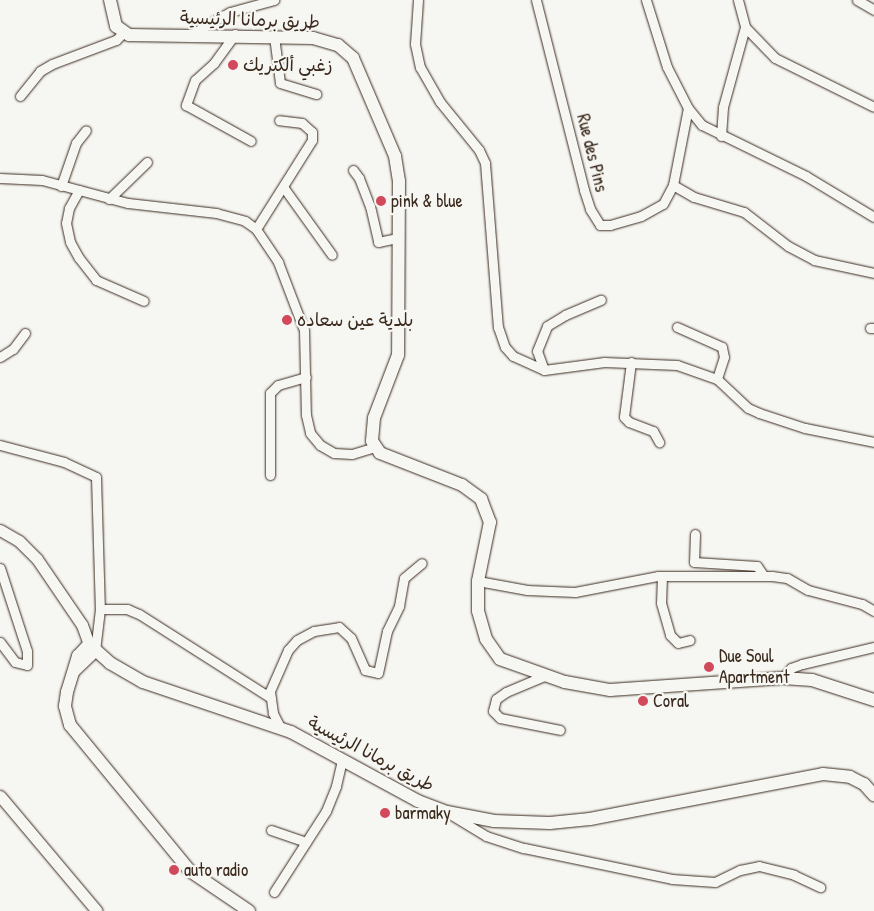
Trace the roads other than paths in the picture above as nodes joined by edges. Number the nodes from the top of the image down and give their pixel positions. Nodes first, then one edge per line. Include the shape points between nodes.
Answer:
1 (274, 0) edge
2 (418, 0) edge
3 (536, 0) edge
4 (646, 0) edge
5 (738, 0) edge
6 (856, 0) edge
7 (108, 3) edge
8 (874, 10) edge
9 (745, 27) junction
10 (124, 33) junction
11 (192, 34) junction
12 (235, 34) junction
13 (274, 36) junction
14 (316, 94) dead end
15 (20, 96) dead end
16 (874, 107) edge
17 (688, 108) junction
18 (722, 119) junction
19 (279, 120) dead end
20 (86, 130) dead end
21 (709, 130) junction
22 (720, 136) junction
23 (251, 140) dead end
24 (147, 162) dead end
25 (353, 170) dead end
26 (0, 178) edge
27 (672, 185) junction
28 (61, 186) junction
29 (284, 188) junction
30 (79, 190) junction
31 (109, 199) junction
32 (874, 217) edge
33 (256, 229) junction
34 (397, 238) junction
35 (332, 255) dead end
36 (874, 273) edge
37 (144, 300) dead end
38 (601, 300) dead end
39 (677, 327) dead end
40 (25, 333) dead end
41 (0, 357) edge
42 (631, 362) junction
43 (544, 370) junction
44 (306, 378) junction
45 (717, 379) junction
46 (659, 442) dead end
47 (874, 442) edge
48 (0, 445) edge
49 (375, 447) junction
50 (270, 475) dead end
51 (0, 530) edge
52 (695, 534) dead end
53 (422, 563) dead end
54 (0, 568) edge
55 (662, 576) junction
56 (763, 576) junction
57 (478, 581) junction
58 (100, 609) junction
59 (874, 611) edge
60 (690, 640) dead end
61 (0, 642) edge
62 (93, 645) junction
63 (874, 647) edge
64 (544, 676) junction
65 (783, 678) junction
66 (271, 698) junction
67 (874, 700) edge
68 (280, 728) junction
69 (560, 730) dead end
70 (342, 760) junction
71 (874, 795) edge
72 (0, 796) edge
73 (446, 812) junction
74 (271, 830) dead end
75 (306, 842) junction
76 (820, 887) dead end
77 (274, 892) dead end
78 (97, 911) edge
79 (249, 911) edge

1 - 11 street via 230,12
2 - 43 street via 415,44 420,67 440,102 479,150 485,163 500,337 518,360
3 - 27 street, Rue des Pins via 584,190 595,219 606,226 648,213 663,204
4 - 17 street via 667,67
5 - 9 street
6 - 8 street
7 - 10 main road via 116,26
9 - 16 street via 765,50 786,66
9 - 18 street
10 - 11 main road, طريق برمانا الرئيسية
10 - 15 street via 116,40 40,71
11 - 12 main road, طريق برمانا الرئيسية
12 - 13 main road, طريق برمانا الرئيسية
12 - 23 street via 214,63 195,80 186,105
13 - 14 street via 280,83
13 - 34 main road, طريق برمانا الرئيسية via 326,40 353,58 395,156 400,200
17 - 21 street
17 - 27 street, Rue des Pins
18 - 21 street
18 - 22 street
19 - 29 street via 302,123 313,136 310,148
20 - 28 street via 76,143
21 - 22 street
22 - 32 street via 806,176
24 - 31 street
25 - 34 street via 370,206 378,242
26 - 28 street via 33,178
27 - 36 street via 694,196 744,212 788,246 814,260
28 - 30 street
29 - 33 street
29 - 35 street
30 - 31 street
30 - 37 street via 69,208 66,223 70,242 79,258 96,280
31 - 33 street via 216,213 245,221
33 - 44 street via 278,262 304,330
34 - 49 main road, طريق برمانا الرئيسية via 398,355 374,418
38 - 43 street via 547,326 537,351
39 - 45 street via 723,348 724,357
40 - 41 street via 12,349
42 - 43 street via 594,362
42 - 45 street via 677,365
42 - 46 street via 624,417 631,424 652,431
44 - 49 street via 307,421 320,445 347,454
44 - 50 street via 278,385 270,393
45 - 47 street via 748,408 759,413 805,428
48 - 58 street via 64,462 96,477
49 - 57 main road via 387,456 462,485 481,499 490,522
51 - 62 street via 19,541 37,559
52 - 56 street via 694,562 757,566
53 - 66 street via 404,578 399,606 387,631 378,673 365,670 351,638 342,628 324,628 297,640 288,650 276,673
54 - 61 street via 27,651 27,665 15,662
55 - 56 street
55 - 57 street via 575,592 527,590
55 - 60 street via 661,603 670,635 678,643
56 - 59 street via 787,578 808,590 862,604
57 - 64 main road via 481,625 494,651 505,662
58 - 62 street
58 - 66 street via 127,609 139,614
62 - 68 main road, طريق برمانا الرئيسية via 117,667 163,690
62 - 79 main road via 78,656 65,706 74,732 190,871
63 - 65 street via 797,665
64 - 65 main road via 615,690
64 - 69 street via 506,692 496,699 493,711 506,720
65 - 67 main road via 812,680
66 - 68 street
68 - 70 main road, طريق برمانا الرئيسية
70 - 73 main road, طريق برمانا الرئيسية via 388,787
70 - 75 street via 333,796
71 - 73 main road, طريق برمانا الرئيسية via 864,784 850,777 823,774 568,822 494,821
72 - 78 street
73 - 76 street via 486,836 524,848 672,878 707,883 759,866 794,875
74 - 75 street
75 - 77 street

